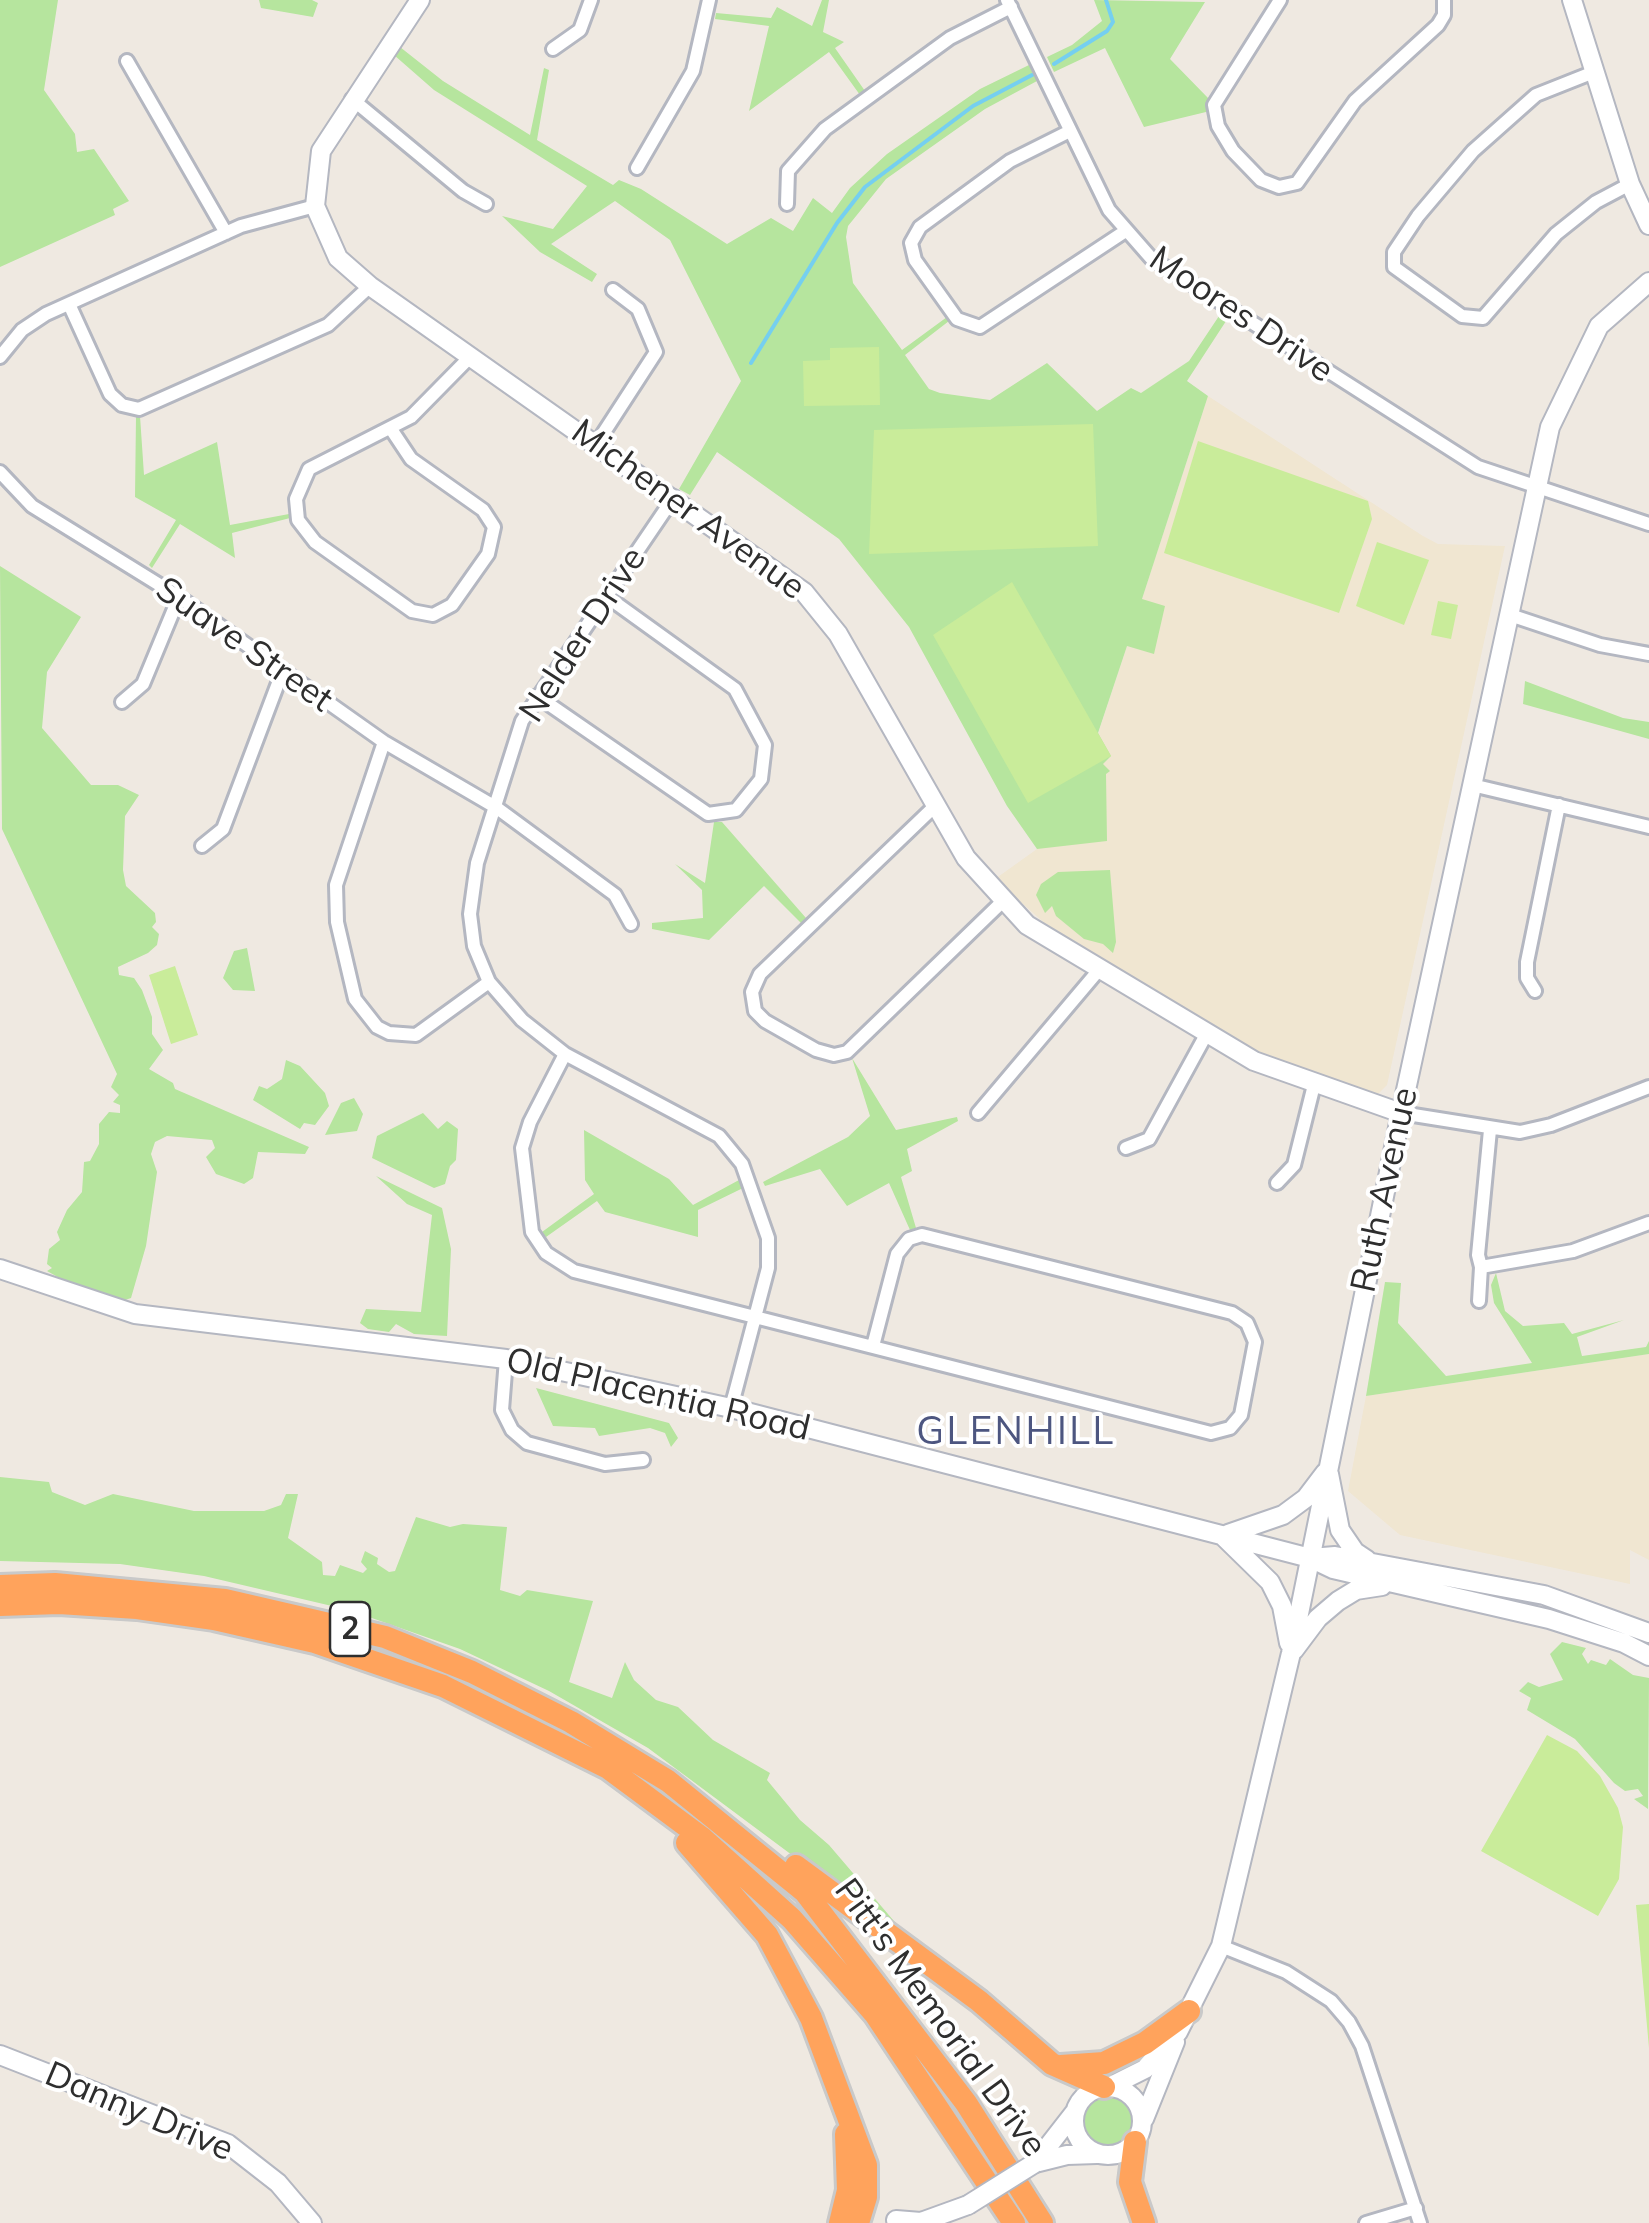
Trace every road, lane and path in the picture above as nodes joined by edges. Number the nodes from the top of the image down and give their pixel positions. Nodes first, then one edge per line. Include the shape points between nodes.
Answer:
1 (420, 0) edge
2 (591, 0) edge
3 (710, 0) edge
4 (1280, 0) edge
5 (1444, 0) edge
6 (1572, 0) edge
7 (1009, 4) edge
8 (553, 49) dead end
9 (127, 60) dead end
10 (1594, 72) junction
11 (352, 99) junction
12 (1070, 131) junction
13 (637, 168) dead end
14 (1630, 184) junction
15 (486, 204) dead end
16 (788, 204) dead end
17 (316, 206) junction
18 (1649, 225) edge
19 (1124, 232) junction
20 (226, 233) junction
21 (1649, 282) edge
22 (370, 286) junction
23 (612, 290) dead end
24 (69, 304) junction
25 (471, 356) junction
26 (0, 357) edge
27 (391, 429) junction
28 (597, 444) junction
29 (0, 472) edge
30 (1536, 489) junction
31 (674, 497) junction
32 (1649, 524) edge
33 (606, 596) junction
34 (179, 597) junction
35 (1510, 615) junction
36 (1649, 654) edge
37 (283, 670) junction
38 (537, 696) junction
39 (122, 702) dead end
40 (384, 742) junction
41 (1472, 785) junction
42 (1560, 805) junction
43 (935, 806) junction
44 (496, 808) junction
45 (1649, 827) edge
46 (202, 846) dead end
47 (1002, 902) junction
48 (631, 924) dead end
49 (1098, 971) junction
50 (488, 982) junction
51 (1535, 991) dead end
52 (1207, 1033) junction
53 (565, 1054) junction
54 (1314, 1085) junction
55 (1649, 1087) edge
56 (978, 1113) dead end
57 (1400, 1113) junction
58 (1490, 1130) junction
59 (1126, 1148) dead end
60 (1277, 1183) dead end
61 (1649, 1222) edge
62 (1481, 1267) junction
63 (0, 1270) edge
64 (1479, 1302) dead end
65 (758, 1315) junction
66 (873, 1346) junction
67 (506, 1359) junction
68 (731, 1408) junction
69 (643, 1460) dead end
70 (1328, 1468) junction
71 (1223, 1536) junction
72 (1310, 1558) junction
73 (1381, 1566) junction
74 (1393, 1584) junction
75 (0, 1586) edge
76 (0, 1605) edge
77 (1649, 1632) edge
78 (1291, 1654) junction
79 (1649, 1656) edge
80 (608, 1768) junction
81 (668, 1781) junction
82 (1221, 1946) junction
83 (1184, 2022) junction
84 (0, 2055) edge
85 (1052, 2064) junction
86 (1106, 2087) junction
87 (842, 2106) junction
88 (1078, 2106) junction
89 (1138, 2133) junction
90 (1098, 2154) junction
91 (1035, 2164) junction
92 (1416, 2208) junction
93 (959, 2213) edge
94 (898, 2221) edge
95 (312, 2223) edge
96 (840, 2223) edge
97 (858, 2223) edge
98 (1014, 2223) edge
99 (1042, 2223) edge
100 (1144, 2223) edge
101 (1366, 2223) edge
102 (1420, 2223) edge

1 - 11 main road, Michener Avenue
2 - 8 street via 580,30
3 - 13 street via 693,71
4 - 5 street via 1214,105 1232,150 1261,180 1279,187 1297,183 1355,101 1438,25
6 - 10 main road
7 - 12 street, Moores Drive
7 - 16 street via 950,38 825,129 788,171
9 - 20 street
10 - 14 main road
10 - 14 street via 1536,96 1473,152 1425,206 1396,249 1394,266 1462,316 1482,318 1556,234
11 - 15 street
11 - 17 main road, Michener Avenue via 322,148
12 - 19 street, Moores Drive
12 - 19 street via 1010,161 920,227 911,243 915,260 958,319 980,327
14 - 18 main road
17 - 20 street
17 - 22 main road, Michener Avenue via 333,250
19 - 30 street, Moores Drive via 1160,264 1424,436
20 - 24 street
21 - 30 main road, Ruth Avenue via 1609,315 1584,352 1550,427
22 - 24 street via 328,325 139,409 110,394
22 - 25 main road, Michener Avenue
23 - 28 street via 638,309 656,352
24 - 26 street via 30,324
25 - 27 street
25 - 28 main road, Michener Avenue
27 - 27 street via 310,469 298,490 296,514 315,542 412,611 433,615 452,605 488,554 494,527 483,510 411,458
28 - 31 main road, Michener Avenue
29 - 34 street, Suave Street via 32,506
30 - 32 street, Moores Drive
30 - 35 main road, Ruth Avenue
31 - 33 street, Nelder Drive
31 - 43 main road, Michener Avenue via 814,602
33 - 38 street, Nelder Drive
33 - 38 street via 735,689 765,745 761,779 736,810 708,814
34 - 37 street, Suave Street
34 - 39 street via 143,684
35 - 36 street
35 - 41 main road, Ruth Avenue
37 - 40 street, Suave Street
37 - 46 street via 225,824
38 - 44 street, Nelder Drive via 522,721
40 - 44 street, Suave Street
40 - 50 street via 336,885 337,922 355,1000 378,1027 416,1035
41 - 42 street
41 - 57 main road, Ruth Avenue
42 - 45 street
42 - 51 street via 1527,962
43 - 47 main road, Michener Avenue
43 - 47 street via 760,974 752,992 755,1011 816,1050 848,1052
44 - 48 street, Suave Street via 615,896
44 - 50 street, Nelder Drive via 470,888 474,946
47 - 49 main road, Michener Avenue
49 - 52 main road, Michener Avenue
49 - 56 street
50 - 53 street, Nelder Drive
52 - 54 main road, Michener Avenue
52 - 59 street via 1148,1139
53 - 65 street, Nelder Drive via 696,1122 742,1164 768,1238
53 - 65 street via 522,1148 532,1232 546,1252 574,1271
54 - 57 main road, Michener Avenue
54 - 60 street via 1294,1165
55 - 58 street via 1541,1128
57 - 58 street
57 - 70 main road, Ruth Avenue
58 - 62 street
61 - 62 street via 1565,1253
62 - 64 street
63 - 67 main road, Old Placentia Road via 135,1314
65 - 66 street
65 - 68 street, Nelder Drive
66 - 66 street via 1212,1433 1230,1428 1241,1415 1256,1342 1248,1323 1232,1314 922,1235 897,1254
67 - 68 main road, Old Placentia Road
67 - 69 street via 502,1410 527,1444 605,1464
68 - 71 main road, Old Placentia Road
70 - 71 main road via 1306,1498 1282,1515
70 - 72 main road, Ruth Avenue
70 - 73 main road via 1340,1530 1355,1552
71 - 72 main road, Old Placentia Road
71 - 78 main road via 1270,1582
72 - 73 main road, Old Placentia Road
72 - 74 main road, Old Placentia Road
72 - 78 main road, Ruth Avenue
73 - 77 main road, Old Placentia Road via 1544,1595
74 - 78 main road via 1348,1594 1318,1618
74 - 79 main road, Old Placentia Road via 1589,1630
75 - 81 highway, Pitt's Memorial Drive / 2 via 55,1584 224,1600 384,1637 522,1697
76 - 80 highway, Pitt's Memorial Drive / 2 via 137,1608 316,1642 442,1686
78 - 82 main road, Ruth Avenue
80 - 87 highway via 692,1847 768,1935 811,2018
80 - 98 highway, Pitt's Memorial Drive / 2 via 702,1837 792,1918 875,2014
81 - 85 highway via 752,1833 931,1964
81 - 99 highway, Pitt's Memorial Drive / 2 via 805,1892 966,2103
82 - 83 main road, Ruth Avenue
82 - 92 street via 1286,1972 1331,2001 1349,2022
83 - 85 highway via 1104,2063
83 - 86 main road, Ruth Avenue via 1138,2074
83 - 89 main road
84 - 95 main road, Danny Drive via 228,2144 278,2183
85 - 86 highway
86 - 88 main road
86 - 89 main road via 1135,2099
87 - 96 highway via 848,2190
87 - 97 highway via 868,2176
88 - 90 main road via 1077,2134
88 - 91 main road
89 - 90 main road via 1117,2155
89 - 100 highway via 1130,2182
90 - 91 main road
91 - 93 main road, bridge
92 - 101 street
92 - 102 street
93 - 94 main road
94 - 97 main road via 871,2216

